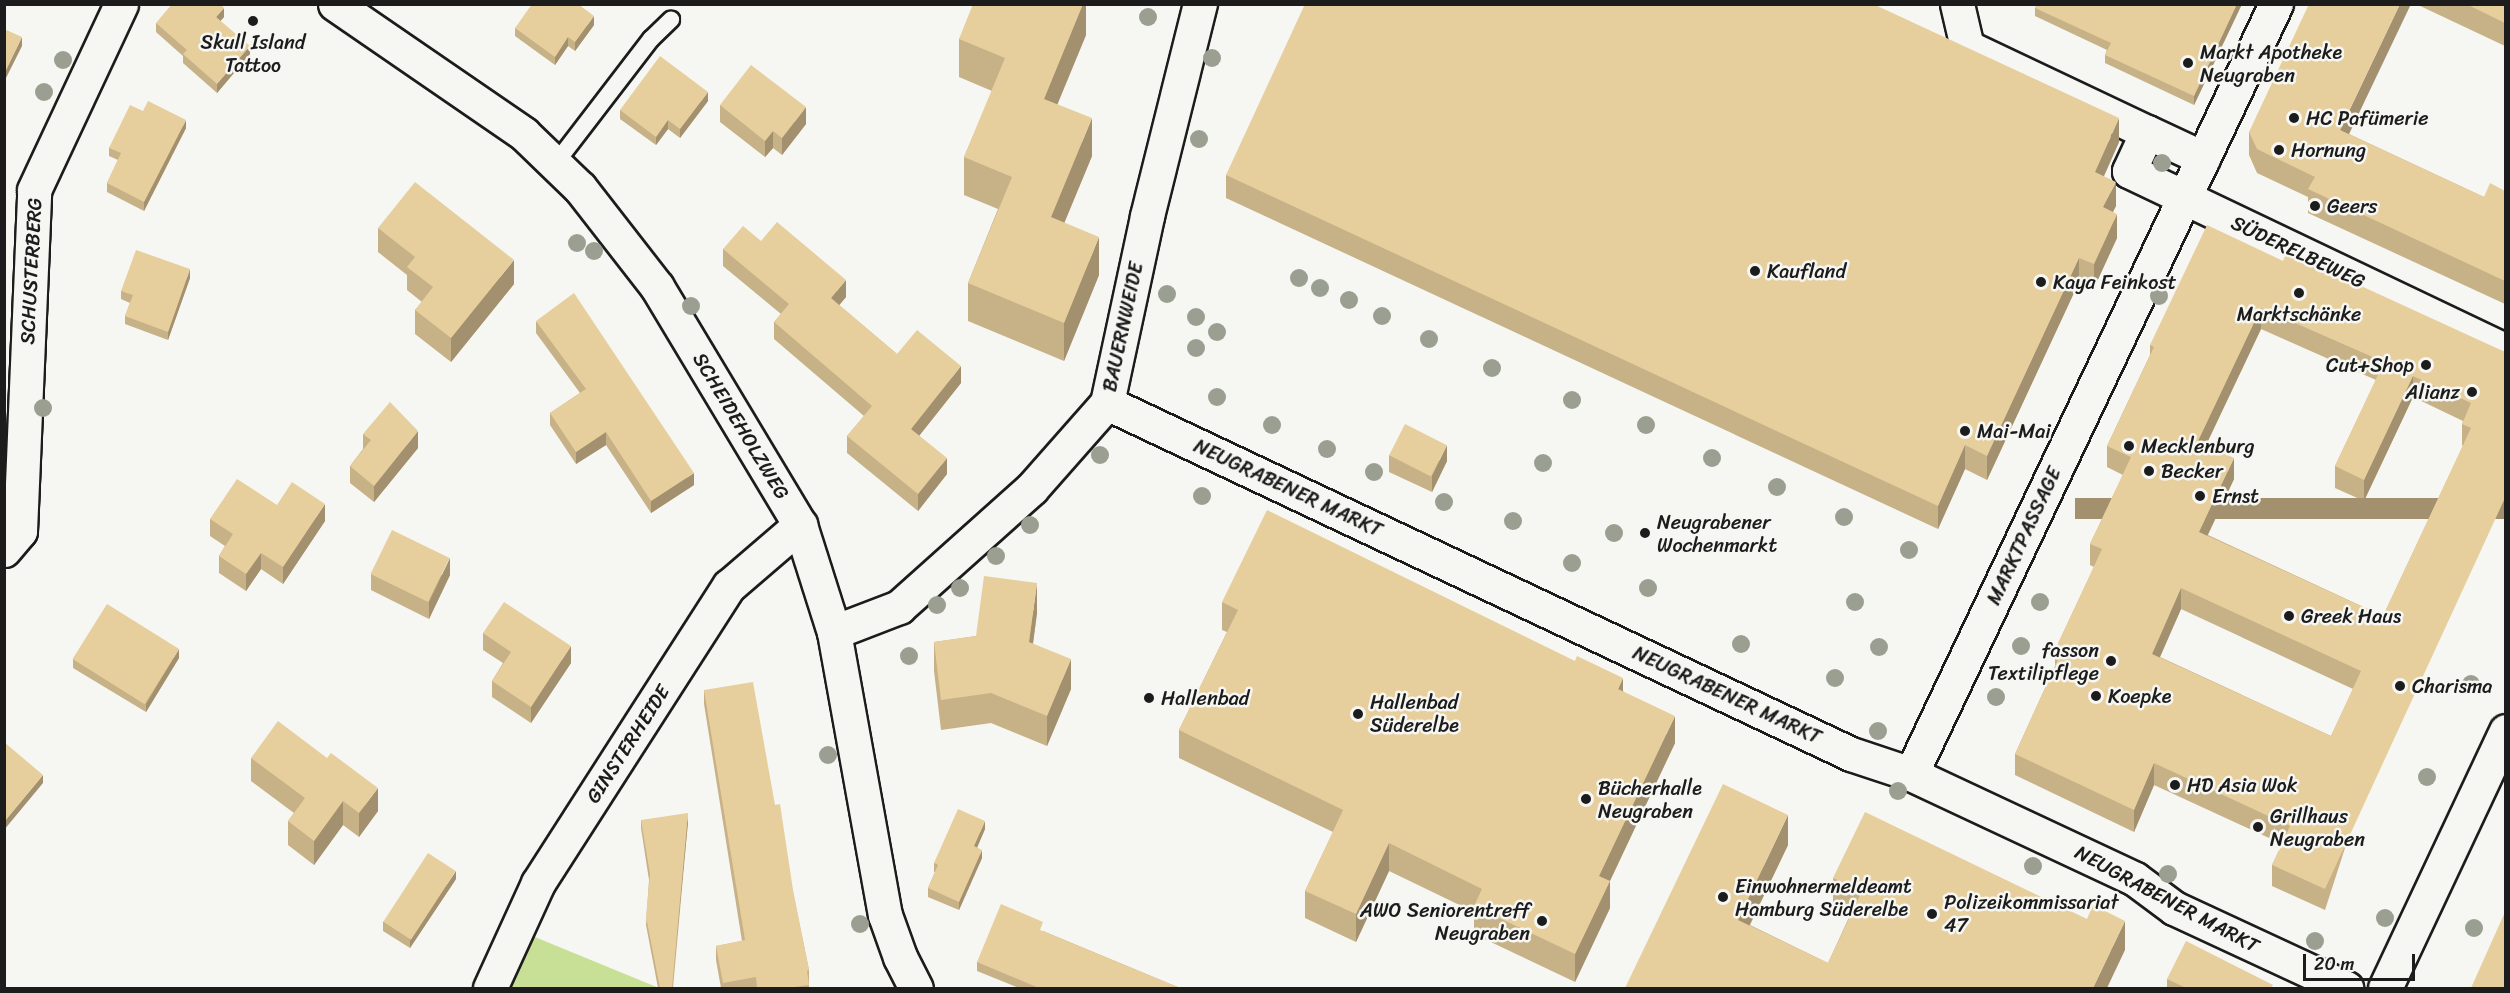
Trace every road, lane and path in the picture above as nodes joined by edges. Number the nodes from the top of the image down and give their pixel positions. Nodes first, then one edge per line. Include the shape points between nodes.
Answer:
1 (121, 4) edge
2 (335, 4) edge
3 (1200, 4) edge
4 (1957, 4) edge
5 (2276, 4) edge
6 (671, 20) dead end
7 (2147, 132) junction
8 (2203, 158) junction
9 (555, 164) junction
10 (2184, 198) junction
11 (2505, 351) edge
12 (1107, 403) junction
13 (800, 525) junction
14 (4, 550) edge
15 (834, 632) junction
16 (2505, 731) edge
17 (1911, 774) junction
18 (490, 988) edge
19 (916, 988) edge
20 (2346, 988) edge
21 (2385, 988) edge

1 - 14 street, SCHUSTERBERG via 34,190 20,531
2 - 9 street, SCHEIDEHOLZWEG via 524,134
3 - 12 street, BAUERNWEIDE via 1147,216
4 - 7 street via 1967,47
5 - 8 street, MARKTPASSAGE
6 - 9 lane via 651,39
7 - 8 street
7 - 10 street, SÜDERELBEWEG via 2129,171
8 - 10 street, MARKTPASSAGE
9 - 13 street, SCHEIDEHOLZWEG via 580,188 657,287
10 - 11 street, SÜDERELBEWEG
10 - 17 street, MARKTPASSAGE
12 - 15 street, BAUERNWEIDE via 1032,489 899,607
12 - 17 street, NEUGRABENER MARKT via 1851,754
13 - 15 street, SCHEIDEHOLZWEG
13 - 18 street, GINSTERHEIDE via 729,586 538,883
15 - 19 street, SCHEIDEHOLZWEG via 885,915
16 - 21 street
17 - 20 street, NEUGRABENER MARKT via 2135,879 2174,908

